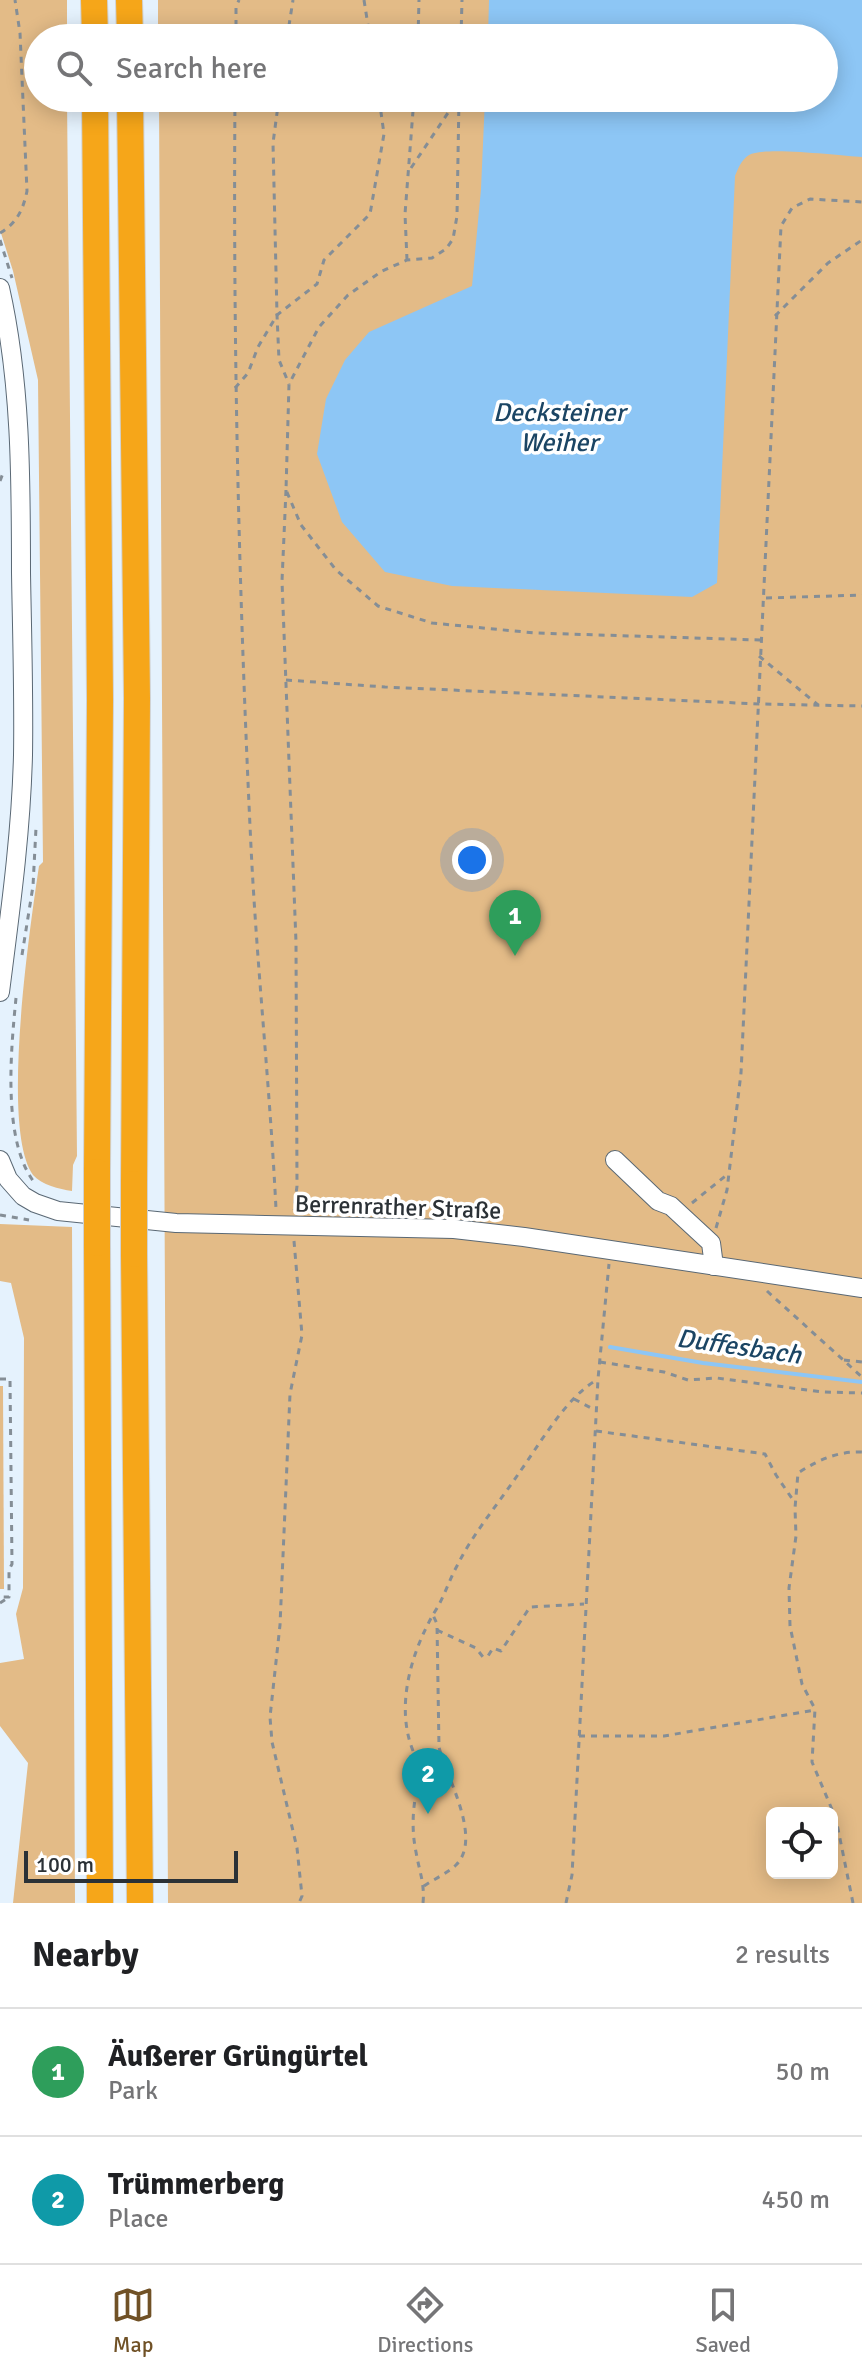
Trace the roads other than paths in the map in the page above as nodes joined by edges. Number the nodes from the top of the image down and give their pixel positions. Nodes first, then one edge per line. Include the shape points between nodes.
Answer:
1 (94, 0) edge
2 (129, 0) edge
3 (95, 24) edge
4 (130, 24) edge
5 (95, 112) edge
6 (130, 112) edge
7 (0, 288) edge
8 (7, 890) edge
9 (0, 992) edge
10 (0, 1160) edge
11 (615, 1160) dead end
12 (4, 1181) edge
13 (714, 1266) junction
14 (862, 1288) edge
15 (100, 1903) edge
16 (140, 1903) edge

1 - 3 highway
2 - 4 highway
5 - 15 highway, bridge
6 - 16 highway, bridge
7 - 8 street via 12,359 21,479 23,756
8 - 9 street
10 - 12 street, Berrenrather Straße
11 - 13 street via 711,1243
12 - 13 street, Berrenrather Straße via 35,1203 58,1211 176,1223 454,1229
13 - 14 street, Berrenrather Straße

